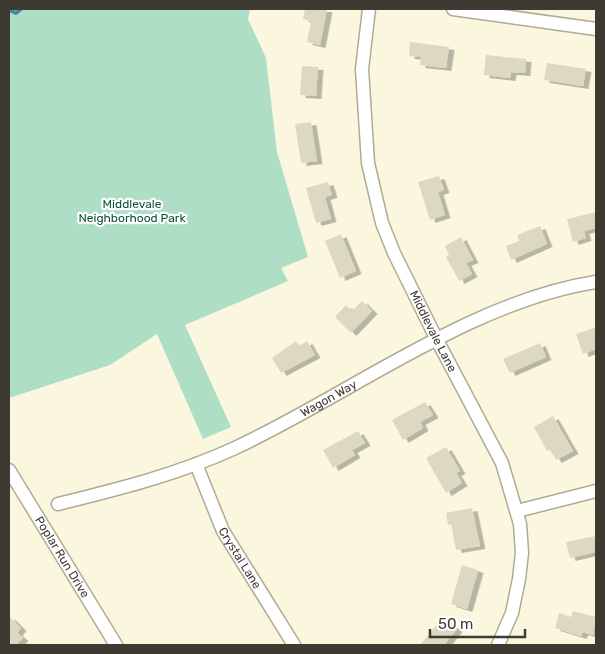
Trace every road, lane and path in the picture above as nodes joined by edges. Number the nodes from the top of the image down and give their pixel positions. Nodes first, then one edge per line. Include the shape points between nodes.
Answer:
1 (369, 9) edge
2 (453, 9) edge
3 (596, 29) edge
4 (596, 282) edge
5 (437, 340) junction
6 (196, 464) junction
7 (9, 470) edge
8 (596, 491) edge
9 (58, 504) dead end
10 (517, 511) junction
11 (502, 644) edge
12 (116, 645) edge
13 (294, 645) edge

1 - 5 street, Middlevale Lane via 362,69 368,163 382,223
2 - 3 street
4 - 5 street, Wagon Way via 576,285 503,309
5 - 6 street, Wagon Way via 236,448
5 - 10 street, Middlevale Lane via 502,463
6 - 9 street, Wagon Way via 152,481
6 - 13 street, Crystal Lane via 223,531
7 - 12 street, Poplar Run Drive
8 - 10 street
10 - 11 street, Middlevale Lane via 522,553 512,613

